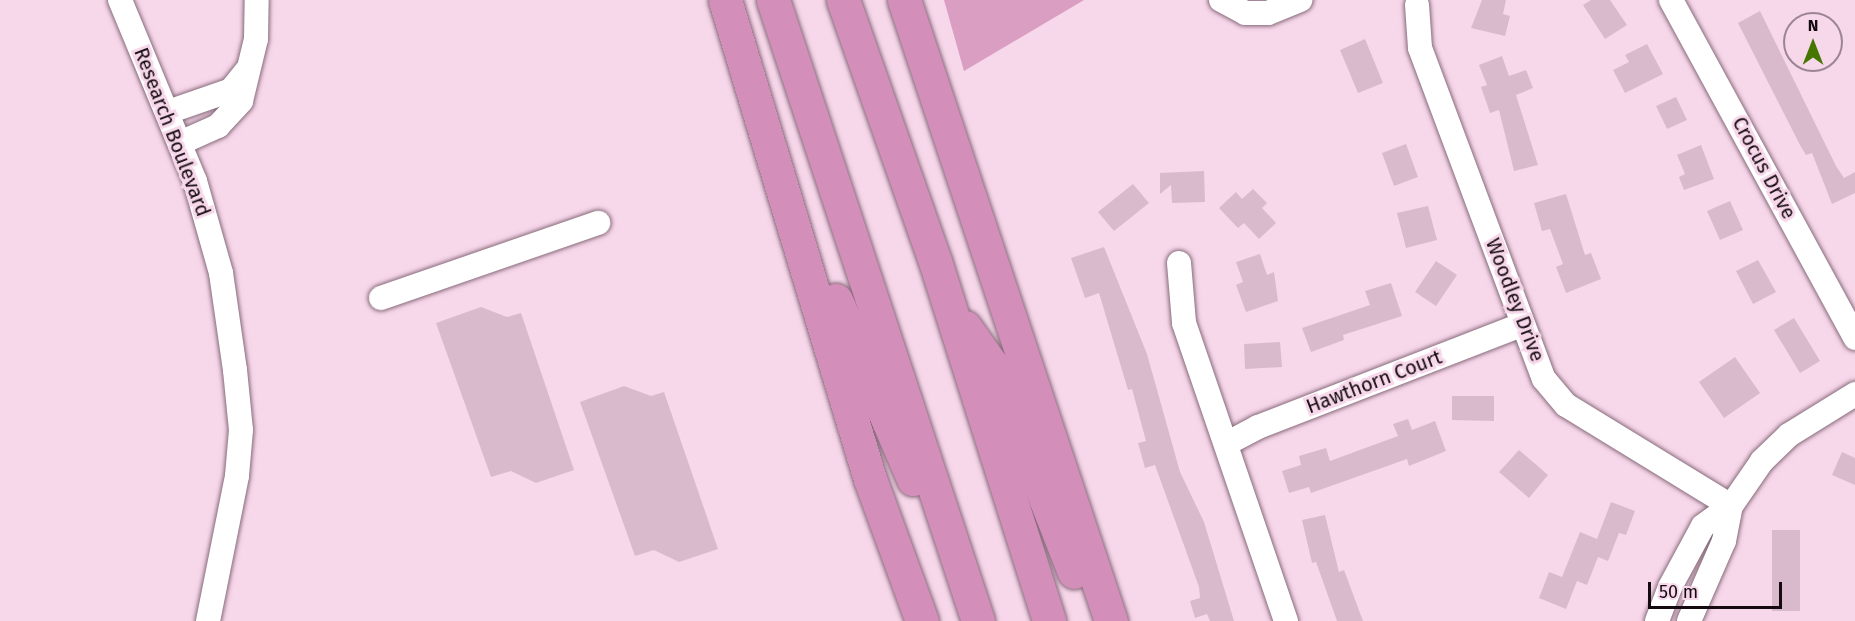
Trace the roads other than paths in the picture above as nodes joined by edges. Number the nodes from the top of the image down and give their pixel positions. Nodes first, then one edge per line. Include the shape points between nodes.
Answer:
1 (120, 0) edge
2 (257, 0) edge
3 (725, 0) edge
4 (773, 0) edge
5 (843, 0) edge
6 (904, 0) edge
7 (1221, 0) edge
8 (1300, 0) edge
9 (1671, 0) edge
10 (1417, 5) dead end
11 (251, 64) junction
12 (168, 112) junction
13 (761, 118) junction
14 (180, 143) junction
15 (597, 223) dead end
16 (1179, 264) dead end
17 (381, 298) dead end
18 (947, 301) junction
19 (1523, 324) junction
20 (1855, 338) edge
21 (1855, 394) edge
22 (1226, 444) junction
23 (1731, 506) junction
24 (976, 616) edge
25 (208, 621) edge
26 (922, 621) edge
27 (1049, 621) edge
28 (1093, 621) edge
29 (1111, 621) edge
30 (1286, 621) edge
31 (1657, 621) edge
32 (1689, 621) edge

1 - 12 street, Research Boulevard
2 - 11 street
3 - 13 highway
4 - 24 highway
5 - 18 highway
6 - 29 highway
7 - 8 street via 1245,13 1268,13
9 - 20 street, Crocus Drive
10 - 19 street, Woodley Drive via 1420,48
11 - 12 street via 231,90
11 - 14 street via 232,113
12 - 14 street, Research Boulevard
13 - 24 highway via 883,415
13 - 26 highway via 870,479
14 - 25 street, Research Boulevard via 221,273 241,429 232,513
15 - 17 street
16 - 22 street via 1184,323
18 - 27 highway
18 - 28 highway via 994,368
19 - 22 street, Hawthorn Court via 1258,427
19 - 23 street, Woodley Drive via 1544,379 1566,405
21 - 23 street via 1789,435 1762,461
22 - 30 street
23 - 31 street via 1703,526 1670,587
23 - 32 street via 1724,541

